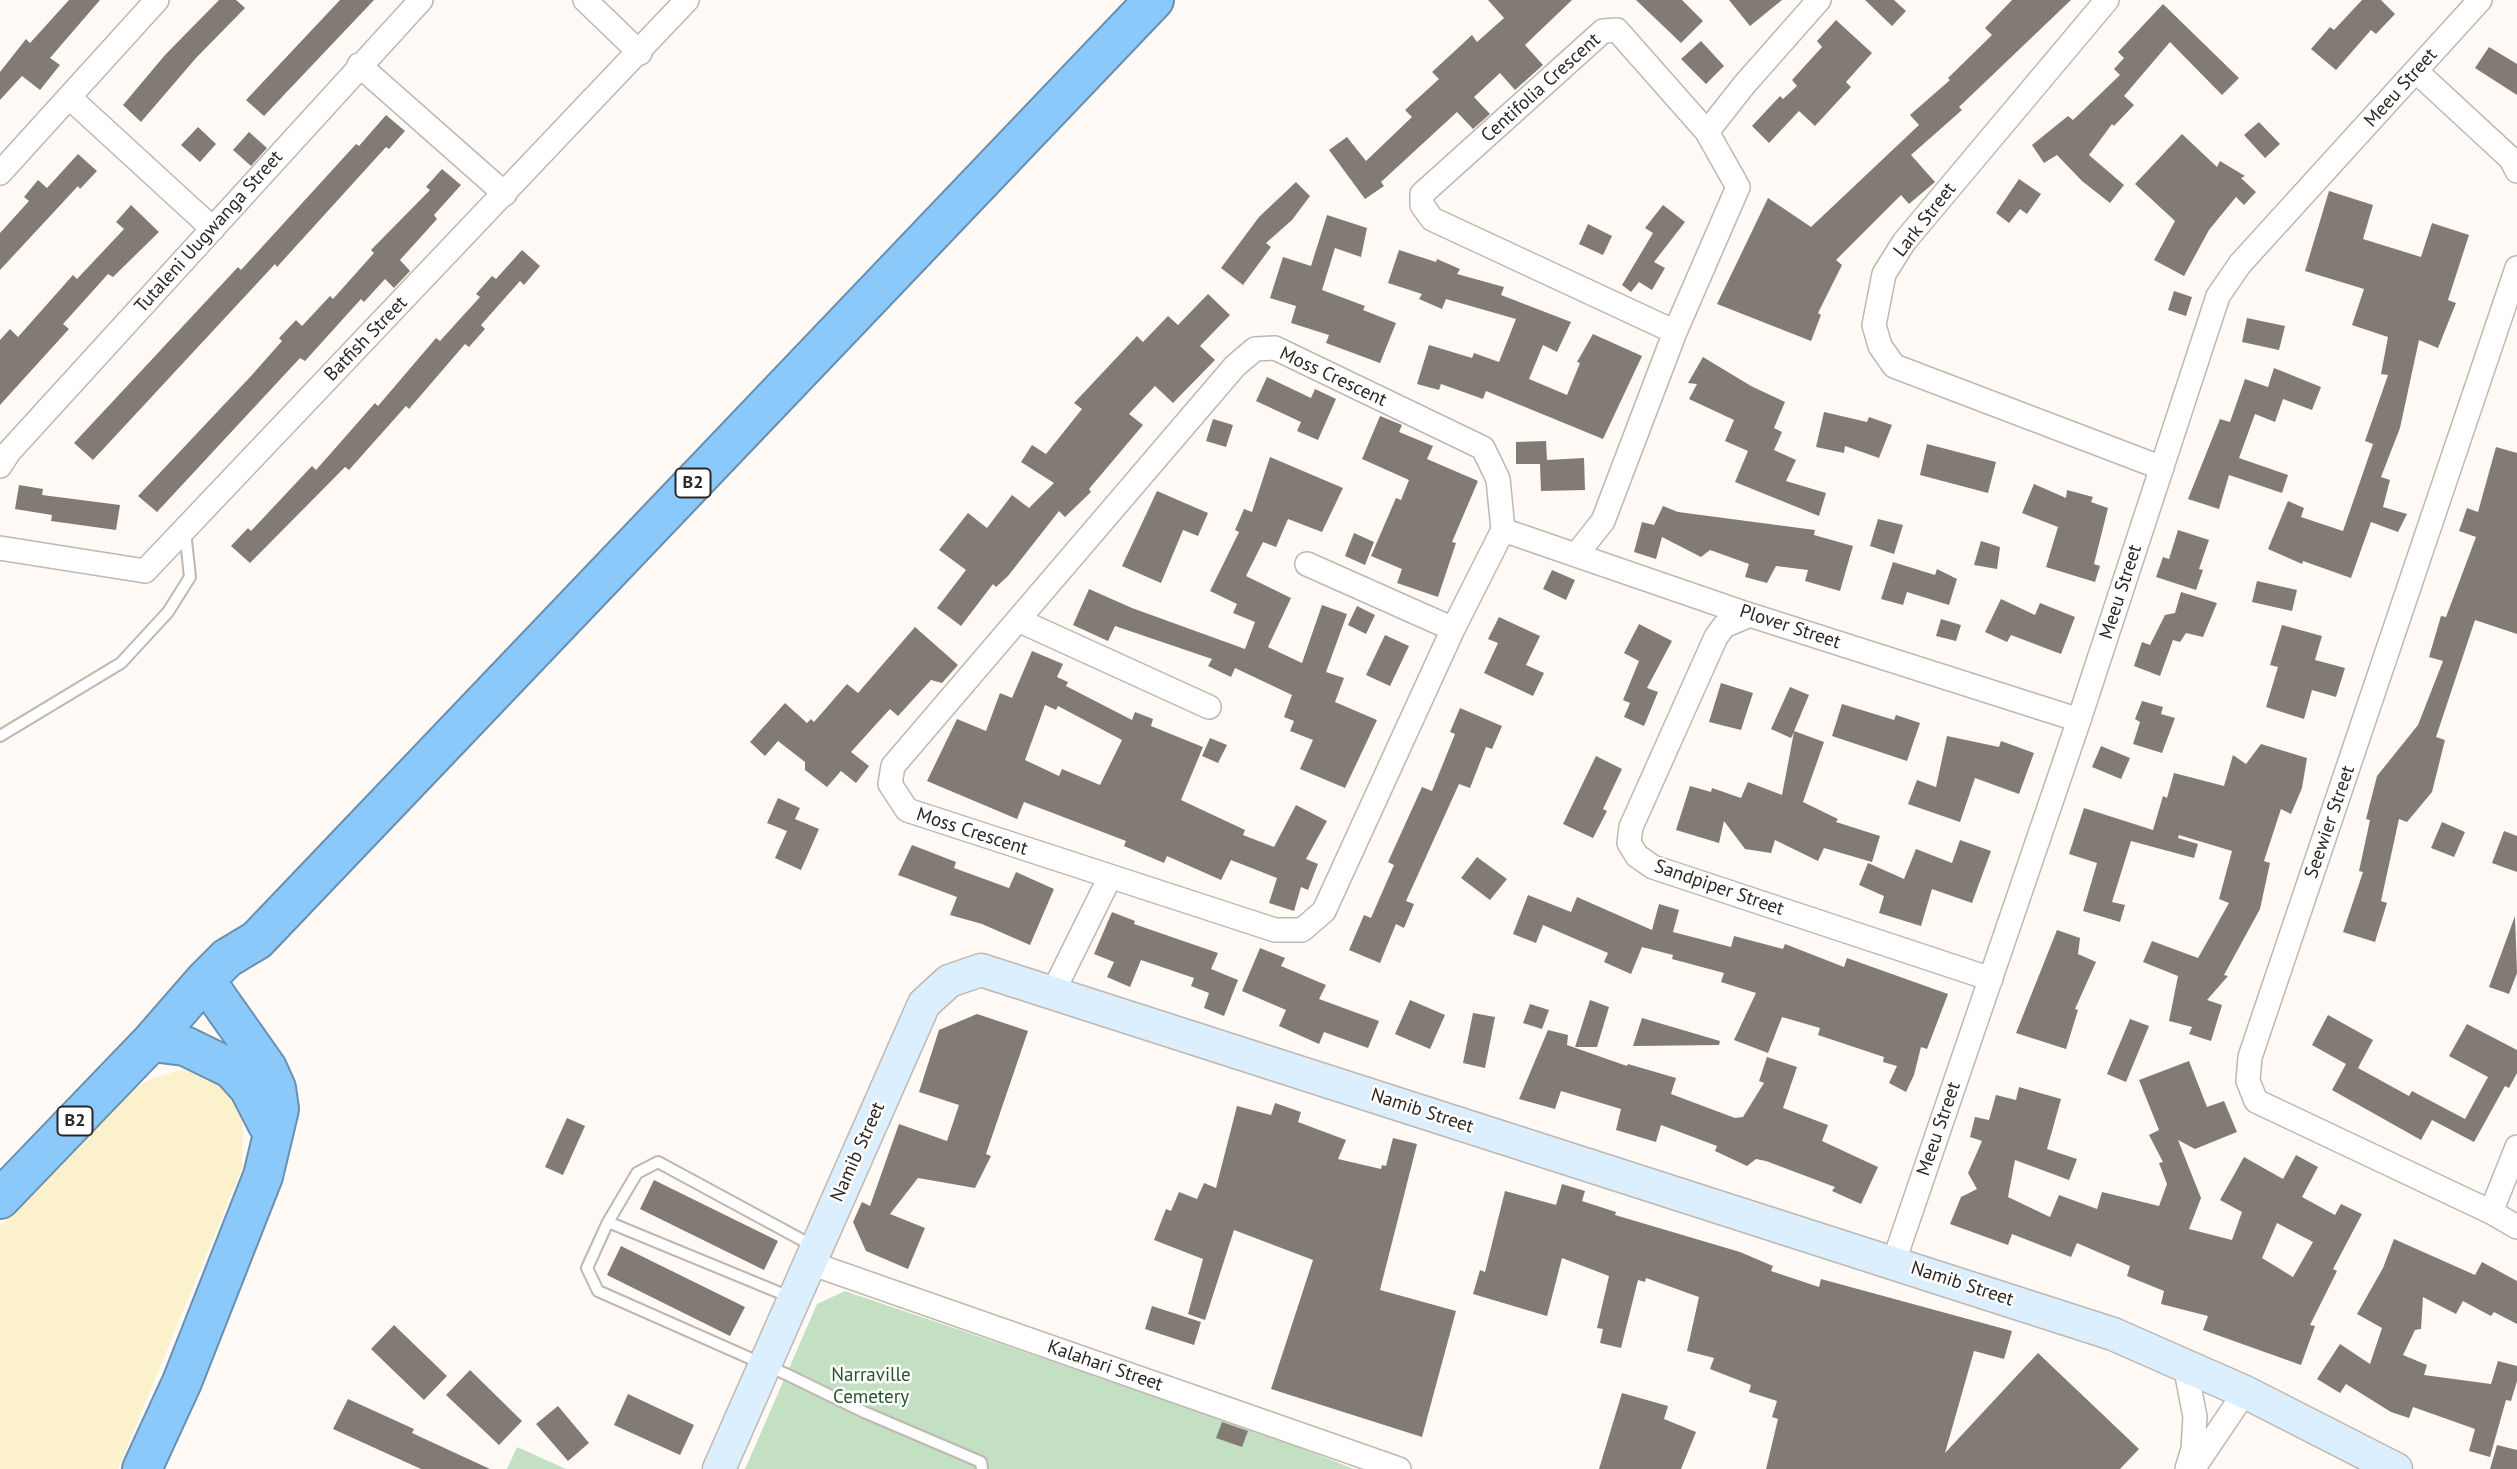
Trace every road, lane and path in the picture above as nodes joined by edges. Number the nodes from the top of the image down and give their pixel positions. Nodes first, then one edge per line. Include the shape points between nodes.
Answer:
1 (157, 0) edge
2 (421, 0) edge
3 (585, 0) edge
4 (687, 0) edge
5 (1136, 0) edge
6 (1154, 0) edge
7 (2107, 0) edge
8 (2480, 0) edge
9 (1815, 2) edge
10 (640, 53) junction
11 (359, 65) junction
12 (2417, 72) junction
13 (69, 97) junction
14 (1707, 132) junction
15 (2517, 171) edge
16 (0, 173) edge
17 (505, 194) junction
18 (213, 229) junction
19 (2517, 268) edge
20 (1675, 332) junction
21 (0, 466) edge
22 (2162, 467) junction
23 (185, 529) junction
24 (1503, 530) junction
25 (0, 548) edge
26 (1576, 555) junction
27 (1307, 564) dead end
28 (1750, 615) junction
29 (1017, 620) junction
30 (1453, 629) junction
31 (1209, 707) dead end
32 (2079, 720) junction
33 (0, 736) edge
34 (1110, 877) junction
35 (1991, 979) junction
36 (206, 980) junction
37 (1053, 992) junction
38 (150, 1042) junction
39 (273, 1137) junction
40 (2517, 1147) edge
41 (0, 1199) edge
42 (2491, 1212) junction
43 (608, 1223) junction
44 (2517, 1227) edge
45 (814, 1256) junction
46 (1894, 1261) junction
47 (794, 1298) junction
48 (2185, 1365) junction
49 (766, 1366) junction
50 (2245, 1392) junction
51 (142, 1469) edge
52 (719, 1469) edge
53 (982, 1469) edge
54 (1399, 1469) edge
55 (2187, 1469) edge
56 (2193, 1469) edge
57 (2396, 1469) edge

1 - 13 street
2 - 11 street, Tutaleni Uugwanga Street
3 - 10 street
4 - 10 street, Batfish Street
5 - 36 highway, B2 via 252,922
6 - 36 highway, B2 via 257,940
7 - 22 street, Lark Street via 1904,242 1884,274 1874,325 1880,346 1894,366
8 - 12 street, Meeu Street
9 - 14 street
10 - 17 street, Batfish Street
11 - 17 street
11 - 18 street, Tutaleni Uugwanga Street
12 - 15 street via 2511,159
12 - 22 street, Meeu Street via 2228,280 2218,296
13 - 16 street
13 - 18 street
14 - 20 street, Centifolia Crescent via 1738,187
14 - 20 street, Centifolia Crescent via 1617,30 1603,31 1422,194 1422,205 1432,219
17 - 23 street, Batfish Street
18 - 21 street, Tutaleni Uugwanga Street
19 - 42 street, Seewier Street via 2250,1057 2248,1081 2256,1101
20 - 26 street, Centifolia Crescent via 1603,522
22 - 32 street, Meeu Street
23 - 25 street, Batfish Street via 145,571
23 - 33 lane via 190,577 168,612 121,663
24 - 26 street, Plover Street
24 - 29 street, Moss Crescent via 1498,480 1483,448 1275,348 1255,349 1235,366
24 - 30 street, Moss Crescent
26 - 28 street, Plover Street
27 - 30 street
28 - 32 street, Plover Street
28 - 35 street, Sandpiper Street via 1724,626 1716,637 1631,827 1629,843 1637,856 1653,867
29 - 31 street
29 - 34 street, Moss Crescent via 893,766 890,784 907,810
30 - 34 street, Moss Crescent via 1324,911 1302,930 1275,930
32 - 35 street, Meeu Street
34 - 37 street
35 - 46 street, Meeu Street
36 - 38 highway, B2
36 - 39 highway via 271,1078 279,1109
37 - 45 street, Namib Street via 981,970 949,981 924,1004
37 - 46 street, Namib Street
38 - 39 highway via 185,1046 232,1069 249,1088
38 - 41 highway, B2
39 - 51 highway via 263,1176
40 - 42 street
42 - 44 street, Seewier Street
43 - 45 lane via 637,1173 658,1162
43 - 47 lane
43 - 49 lane via 587,1268 598,1291
45 - 47 street, Namib Street
45 - 54 street, Kalahari Street
46 - 48 street, Namib Street via 2113,1334
47 - 49 street, Namib Street
48 - 50 street, Namib Street
48 - 55 street via 2195,1417
49 - 52 street, Namib Street
49 - 53 lane via 981,1462
50 - 56 street
50 - 57 street, Namib Street

